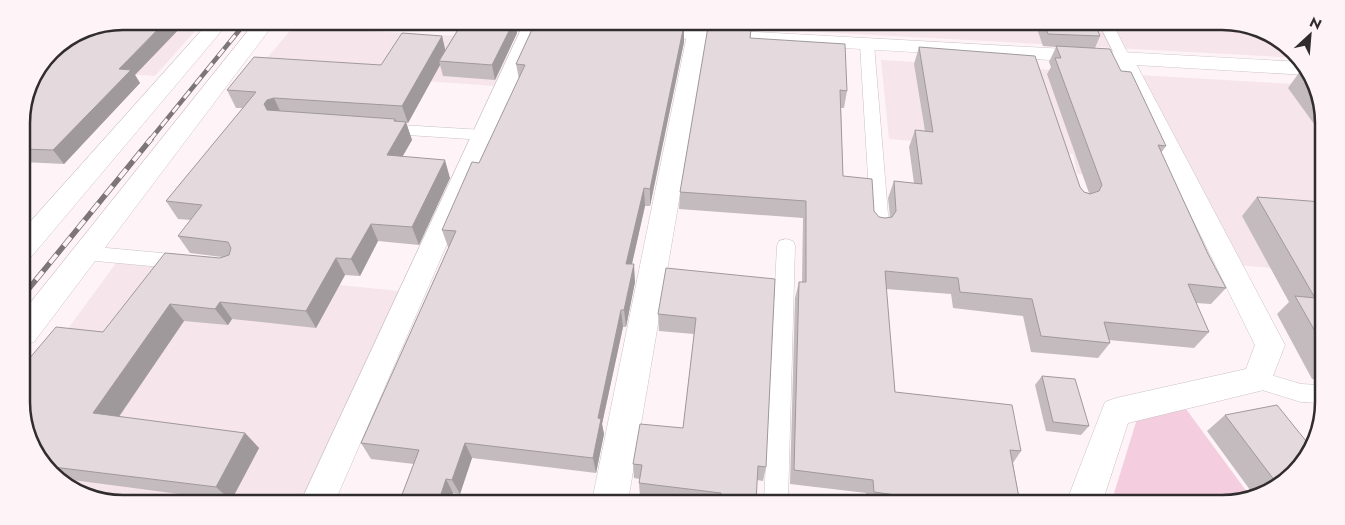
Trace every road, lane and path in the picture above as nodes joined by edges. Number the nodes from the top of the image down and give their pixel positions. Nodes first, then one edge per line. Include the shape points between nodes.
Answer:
1 (212, 30) edge
2 (259, 30) edge
3 (530, 30) edge
4 (1110, 30) edge
5 (629, 31) edge
6 (697, 35) junction
7 (867, 44) junction
8 (1123, 58) junction
9 (1297, 69) edge
10 (368, 128) edge
11 (483, 135) junction
12 (880, 227) edge
13 (30, 240) edge
14 (786, 246) dead end
15 (85, 253) junction
16 (202, 264) edge
17 (30, 324) edge
18 (1257, 380) junction
19 (1315, 394) edge
20 (321, 495) edge
21 (611, 495) edge
22 (776, 495) edge
23 (1087, 495) edge

1 - 13 street
2 - 15 street
3 - 11 street
4 - 8 lane
5 - 6 street
6 - 7 street
6 - 21 street
7 - 8 street via 1027,60
7 - 12 lane
8 - 9 street
8 - 18 street via 1270,345
10 - 11 lane
11 - 20 street
14 - 22 lane
15 - 16 lane
15 - 17 street
18 - 19 lane
18 - 23 street via 1116,412

